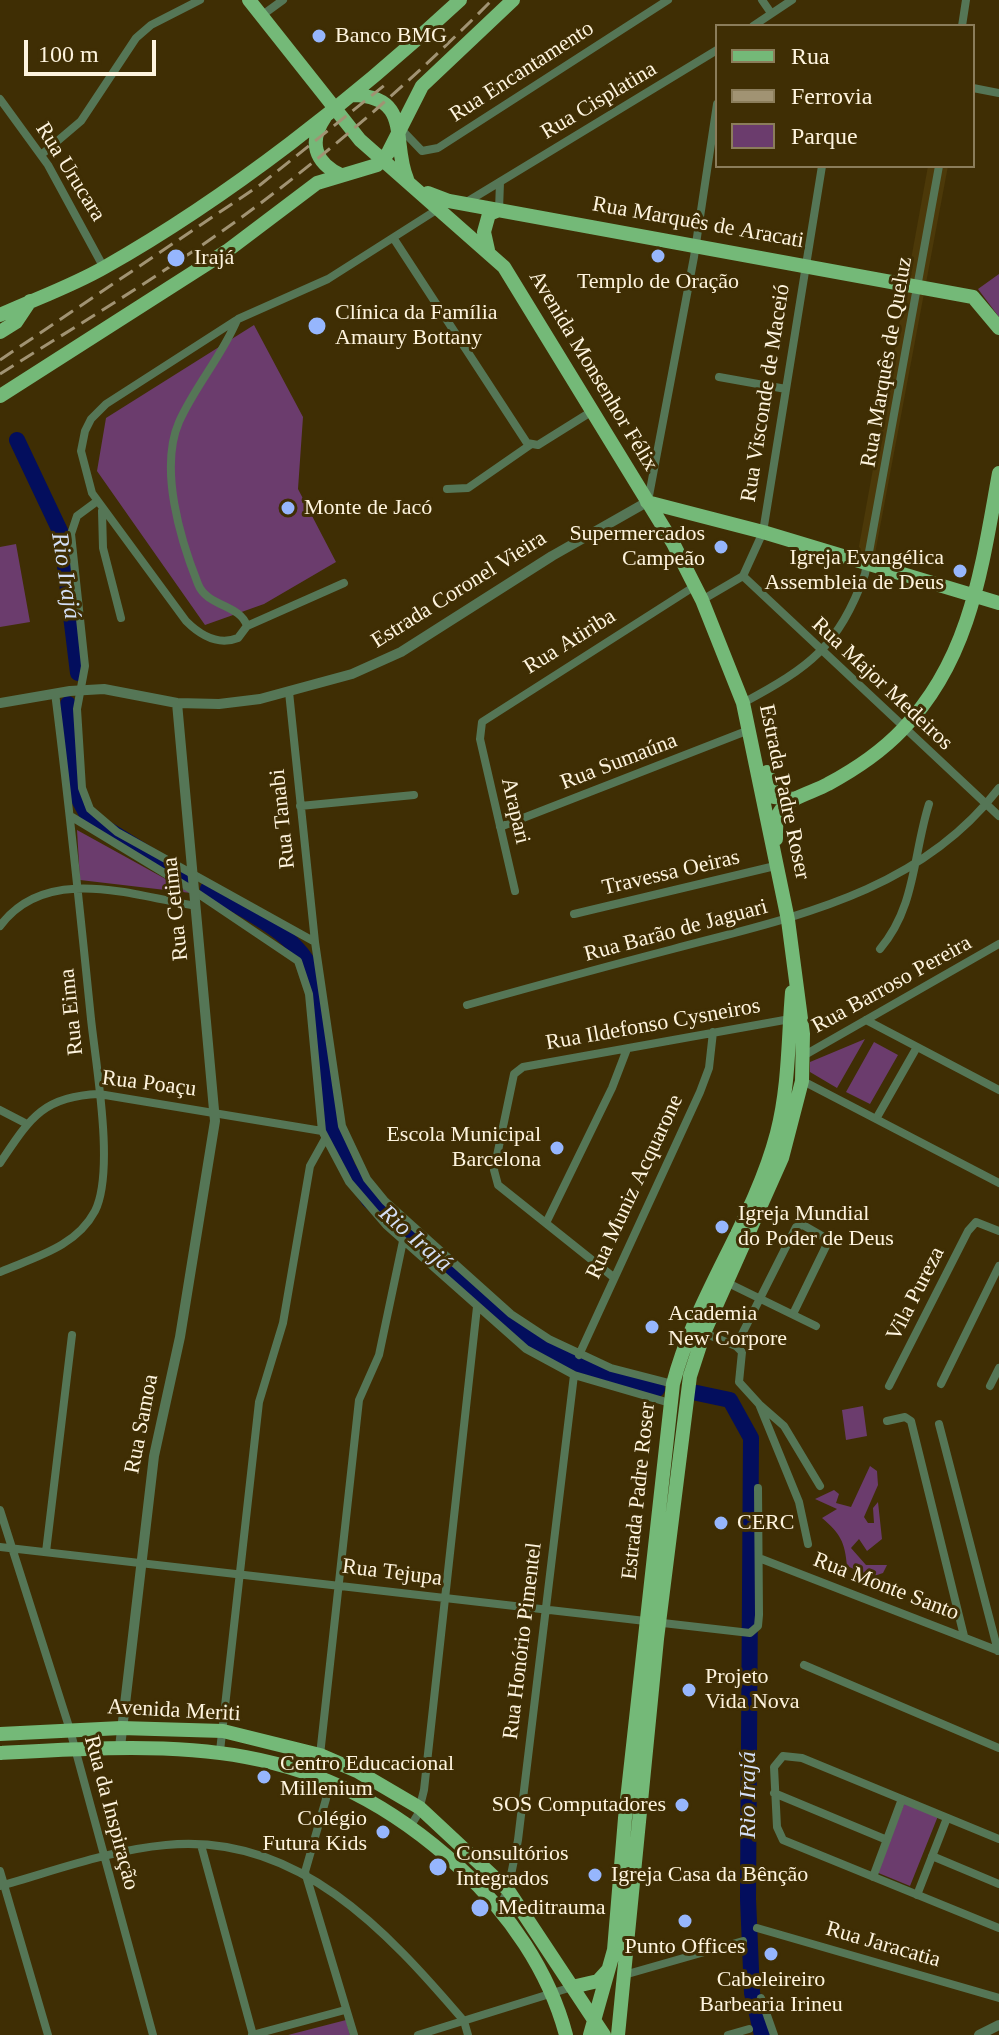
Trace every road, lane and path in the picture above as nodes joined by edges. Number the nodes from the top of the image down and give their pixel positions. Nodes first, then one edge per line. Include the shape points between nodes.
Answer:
1 (200, 0) edge
2 (249, 0) edge
3 (283, 0) edge
4 (460, 0) edge
5 (513, 0) edge
6 (668, 0) edge
7 (762, 0) edge
8 (792, 0) edge
9 (966, 0) edge
10 (656, 3) edge
11 (771, 13) junction
12 (260, 16) junction
13 (756, 24) edge
14 (962, 24) edge
15 (715, 51) edge
16 (975, 88) edge
17 (999, 93) edge
18 (353, 95) junction
19 (0, 99) edge
20 (330, 112) junction
21 (715, 117) edge
22 (400, 128) junction
23 (41, 155) junction
24 (382, 161) junction
25 (822, 168) edge
26 (939, 168) edge
27 (341, 175) junction
28 (500, 182) junction
29 (412, 185) junction
30 (465, 203) junction
31 (438, 209) junction
32 (494, 212) junction
33 (394, 239) junction
34 (696, 245) junction
35 (488, 250) junction
36 (806, 265) junction
37 (104, 268) junction
38 (918, 285) junction
39 (31, 301) junction
40 (0, 315) edge
41 (238, 319) junction
42 (999, 328) edge
43 (0, 332) edge
44 (719, 377) dead end
45 (786, 389) junction
46 (0, 396) edge
47 (594, 410) junction
48 (530, 445) junction
49 (999, 473) edge
50 (447, 489) dead end
51 (96, 502) junction
52 (647, 502) junction
53 (102, 511) junction
54 (763, 532) junction
55 (869, 563) junction
56 (982, 567) junction
57 (743, 576) junction
58 (344, 583) dead end
59 (952, 588) junction
60 (698, 593) junction
61 (977, 595) junction
62 (999, 603) edge
63 (121, 618) dead end
64 (247, 626) junction
65 (822, 652) junction
66 (81, 690) junction
67 (289, 692) junction
68 (55, 693) junction
69 (0, 703) edge
70 (177, 703) junction
71 (743, 703) junction
72 (903, 729) junction
73 (752, 732) junction
74 (480, 739) joint
75 (999, 788) edge
76 (414, 795) dead end
77 (798, 798) junction
78 (929, 804) dead end
79 (987, 804) junction
80 (300, 806) junction
81 (999, 816) edge
82 (72, 817) junction
83 (500, 827) junction
84 (775, 865) junction
85 (915, 866) junction
86 (193, 875) junction
87 (78, 888) junction
88 (194, 891) junction
89 (515, 891) dead end
90 (196, 906) junction
91 (574, 914) dead end
92 (788, 920) junction
93 (0, 926) edge
94 (315, 942) junction
95 (999, 944) edge
96 (880, 949) dead end
97 (794, 968) junction
98 (467, 1005) dead end
99 (790, 1019) junction
100 (866, 1020) junction
101 (713, 1032) junction
102 (917, 1047) junction
103 (627, 1049) junction
104 (803, 1056) junction
105 (788, 1074) junction
106 (802, 1081) junction
107 (996, 1086) edge
108 (99, 1094) junction
109 (0, 1110) edge
110 (216, 1111) junction
111 (876, 1119) junction
112 (27, 1124) junction
113 (324, 1135) junction
114 (0, 1163) edge
115 (999, 1183) edge
116 (546, 1223) junction
117 (999, 1231) edge
118 (403, 1241) junction
119 (999, 1266) edge
120 (0, 1272) edge
121 (612, 1276) junction
122 (728, 1283) junction
123 (759, 1298) junction
124 (477, 1307) junction
125 (793, 1314) junction
126 (816, 1326) dead end
127 (704, 1333) junction
128 (72, 1335) dead end
129 (736, 1346) junction
130 (579, 1355) junction
131 (999, 1368) edge
132 (574, 1375) junction
133 (673, 1384) junction
134 (941, 1384) dead end
135 (889, 1386) dead end
136 (990, 1386) dead end
137 (670, 1403) junction
138 (759, 1404) junction
139 (887, 1421) dead end
140 (939, 1424) dead end
141 (820, 1486) dead end
142 (758, 1488) dead end
143 (0, 1510) edge
144 (808, 1544) dead end
145 (0, 1547) edge
146 (11, 1548) junction
147 (46, 1552) junction
148 (759, 1558) junction
149 (140, 1564) junction
150 (242, 1573) junction
151 (341, 1585) junction
152 (444, 1598) junction
153 (545, 1610) junction
154 (653, 1622) junction
155 (964, 1636) junction
156 (999, 1651) edge
157 (804, 1665) dead end
158 (121, 1728) junction
159 (70, 1730) junction
160 (223, 1731) junction
161 (0, 1734) edge
162 (120, 1747) junction
163 (999, 1748) edge
164 (76, 1749) junction
165 (220, 1751) junction
166 (0, 1753) edge
167 (320, 1755) junction
168 (325, 1779) junction
169 (774, 1793) junction
170 (902, 1799) junction
171 (420, 1808) junction
172 (947, 1818) junction
173 (410, 1827) junction
174 (999, 1839) edge
175 (887, 1840) junction
176 (201, 1845) junction
177 (932, 1856) junction
178 (104, 1858) junction
179 (0, 1871) edge
180 (305, 1872) junction
181 (873, 1877) junction
182 (999, 1884) edge
183 (2, 1885) edge
184 (508, 1890) junction
185 (917, 1895) junction
186 (499, 1907) junction
187 (757, 1928) dead end
188 (999, 1928) edge
189 (743, 1941) dead end
190 (611, 1966) junction
191 (624, 1975) junction
192 (572, 1987) junction
193 (554, 1994) junction
194 (761, 1998) dead end
195 (999, 1998) edge
196 (345, 2010) junction
197 (464, 2021) junction
198 (999, 2025) edge
199 (593, 2028) edge
200 (749, 2029) dead end
201 (48, 2035) edge
202 (153, 2035) edge
203 (253, 2035) edge
204 (354, 2035) edge
205 (418, 2035) edge
206 (468, 2035) edge
207 (566, 2035) edge
208 (604, 2035) edge
209 (618, 2035) edge
210 (728, 2035) edge
211 (774, 2035) edge
212 (979, 2035) edge

1 - 23 street via 136,38 81,121
2 - 12 main road, Avenida Monsenhor Félix
3 - 12 street
4 - 18 main road
5 - 22 main road via 422,86
6 - 10 street, Rua Encantamento
7 - 11 street
8 - 11 street
9 - 14 street
10 - 22 street, Rua Encantamento via 438,148 422,151
11 - 13 street
12 - 20 main road, Avenida Monsenhor Félix
15 - 28 street, Rua Cisplatina
16 - 17 street
18 - 20 main road
18 - 22 main road via 378,98
19 - 23 street, Rua Urucara
20 - 24 main road, Avenida Monsenhor Félix
20 - 27 main road via 318,127 315,147 322,163
20 - 37 main road via 172,226
21 - 34 street
22 - 24 main road
22 - 29 main road via 399,158
23 - 37 street, Rua Urucara
24 - 27 main road
24 - 29 main road, Avenida Monsenhor Félix
25 - 36 street, Rua Visconde de Maceió
26 - 38 street, Rua Marquês de Queluz
27 - 46 main road via 317,183 218,258
28 - 30 street, Rua Cisplatina
28 - 32 street
29 - 30 main road, Rua Marquês de Aracati
29 - 31 main road, Avenida Monsenhor Félix
30 - 32 main road, Rua Marquês de Aracati
31 - 32 main road
31 - 33 street
31 - 35 main road, Avenida Monsenhor Félix
32 - 34 main road, Rua Marquês de Aracati
32 - 35 main road via 484,232
33 - 41 street via 309,290
33 - 48 street
34 - 36 main road, Rua Marquês de Aracati
34 - 52 street
35 - 47 main road, Avenida Monsenhor Félix via 516,284
36 - 38 main road, Rua Marquês de Aracati
36 - 45 street, Rua Visconde de Maceió
37 - 39 main road
38 - 42 main road, Rua Marquês de Aracati via 973,297
38 - 55 street, Rua Marquês de Queluz
39 - 40 main road
39 - 43 main road via 16,322
41 - 51 street via 91,419 81,451
41 - 64 street via 179,423 171,462 197,584 206,597 239,615
44 - 45 street
45 - 54 street, Rua Visconde de Maceió
47 - 48 street
47 - 52 main road, Avenida Monsenhor Félix
48 - 50 street via 468,488
49 - 56 main road
51 - 53 street
51 - 66 street via 77,516 71,534 85,652
52 - 54 main road, Avenida Monsenhor Félix
52 - 60 main road, Estrada Padre Roser
52 - 67 street, Estrada Coronel Vieira via 385,661
53 - 63 street via 103,548
53 - 64 street via 192,627 222,642 238,638
54 - 55 main road, Avenida Monsenhor Félix
54 - 57 street, Rua Visconde de Maceió
55 - 59 main road, Avenida Monsenhor Félix
55 - 65 street, Rua Marquês de Queluz via 848,616
56 - 59 main road
56 - 61 main road
56 - 62 main road via 978,593
57 - 60 street, Rua Atiriba
57 - 65 street, Rua Major Medeiros
58 - 64 street
59 - 61 main road, Avenida Monsenhor Félix
60 - 71 main road, Estrada Padre Roser
60 - 74 street, Rua Atiriba via 490,714 482,722
61 - 62 main road, Avenida Monsenhor Félix
61 - 72 main road via 949,664
65 - 71 street
65 - 72 street, Rua Major Medeiros
66 - 68 street, Estrada Coronel Vieira
66 - 70 street, Estrada Coronel Vieira via 115,690
66 - 86 street via 77,733 82,788 90,809 105,824
67 - 70 street, Estrada Coronel Vieira via 241,702
67 - 80 street, Rua Tanabi
68 - 69 street, Estrada Coronel Vieira
68 - 82 street, Rua Eima
70 - 86 street, Rua Cetima
71 - 73 main road, Estrada Padre Roser
72 - 77 main road via 848,772
72 - 79 street, Rua Major Medeiros
73 - 77 main road via 774,797
73 - 83 street, Rua Sumaúna
73 - 84 main road, Estrada Padre Roser
74 - 83 street, Arapari
75 - 79 street, Rua Barão de Jaguari
76 - 80 street
77 - 84 main road via 777,817
78 - 85 street
79 - 81 street, Rua Major Medeiros
79 - 85 street, Rua Barão de Jaguari
80 - 94 street, Rua Tanabi
82 - 87 street, Rua Eima
82 - 88 street
83 - 89 street, Arapari
84 - 91 street, Travessa Oeiras
84 - 92 main road, Estrada Padre Roser
85 - 92 street, Rua Barão de Jaguari
85 - 96 street via 909,898
86 - 88 street, Rua Cetima
86 - 94 street
87 - 90 street
87 - 93 street via 39,894
87 - 108 street, Rua Eima
88 - 90 street, Rua Cetima
88 - 113 street via 290,953 304,971
90 - 110 street, Rua Cetima
92 - 97 main road, Estrada Padre Roser
92 - 98 street, Rua Barão de Jaguari
94 - 130 street, Rua Tanabi via 337,1105 367,1179 396,1212 511,1314
95 - 100 street, Rua Barroso Pereira
97 - 99 main road, Estrada Padre Roser
97 - 104 main road, Estrada Padre Roser
99 - 101 street, Rua Ildefonso Cysneiros
99 - 105 main road, Estrada Padre Roser
100 - 102 street
100 - 104 street, Rua Barroso Pereira
101 - 103 street, Rua Ildefonso Cysneiros
101 - 121 street, Rua Muniz Acquarone via 700,1092
102 - 107 street
102 - 111 street
103 - 116 street
103 - 116 street, Rua Ildefonso Cysneiros via 523,1067 512,1079 495,1178 507,1194
104 - 106 main road, Estrada Padre Roser
105 - 106 street
105 - 133 main road, Estrada Padre Roser via 774,1143 692,1324
106 - 111 street
106 - 122 main road, Estrada Padre Roser via 782,1158
108 - 110 street, Rua Poaçu
108 - 112 street, Rua Poaçu via 55,1102
108 - 120 street, Rua Eima via 103,1180 95,1211 75,1237
109 - 112 street
110 - 113 street, Rua Poaçu
110 - 149 street, Rua Samoa via 182,1325 154,1456
111 - 115 street
112 - 114 street, Rua Poaçu
113 - 118 street via 365,1203
113 - 150 street via 310,1166 283,1323 259,1402
116 - 121 street
117 - 135 street, Vila Pureza via 979,1222 968,1231
118 - 124 street
118 - 151 street via 379,1355 359,1400
119 - 134 street
121 - 130 street, Rua Muniz Acquarone
122 - 123 street
122 - 127 main road, Estrada Padre Roser
123 - 125 street
123 - 125 street via 796,1227 803,1225 827,1237 828,1244
123 - 129 street
124 - 132 street via 526,1349
124 - 152 street
125 - 126 street
127 - 129 street
127 - 154 main road, Estrada Padre Roser via 686,1400
128 - 147 street
129 - 138 street via 742,1352 739,1382
130 - 133 street, Rua Tanabi
131 - 136 street
132 - 137 street
132 - 153 street, Rua Honório Pimentel
133 - 137 main road, Estrada Padre Roser
137 - 154 main road, Estrada Padre Roser
138 - 141 street via 784,1426
138 - 144 street via 796,1492
139 - 155 street via 911,1421
140 - 156 street
142 - 148 street, Rua Tejupa
143 - 146 street, Rua da Inspiração
145 - 146 street, Rua Tejupa
146 - 147 street, Rua Tejupa
146 - 159 street, Rua da Inspiração
147 - 149 street, Rua Tejupa
148 - 154 street, Rua Tejupa via 758,1626 746,1634
148 - 155 street, Rua Monte Santo
149 - 150 street, Rua Tejupa
149 - 158 street, Rua Samoa
150 - 151 street, Rua Tejupa
150 - 160 street
151 - 152 street, Rua Tejupa
151 - 167 street
152 - 153 street, Rua Tejupa
152 - 171 street
153 - 154 street, Rua Tejupa
153 - 184 street, Rua Honório Pimentel
154 - 190 main road, Estrada Padre Roser
154 - 191 main road, Estrada Padre Roser
155 - 156 street, Rua Monte Santo
157 - 163 street
158 - 159 main road, Avenida Meriti
158 - 160 main road, Avenida Meriti
158 - 162 street, Rua Samoa
159 - 161 main road, Avenida Meriti
159 - 164 street, Rua da Inspiração
160 - 165 street
160 - 167 main road, Avenida Meriti
162 - 164 main road, Avenida Meriti
162 - 165 main road, Avenida Meriti
164 - 166 main road, Avenida Meriti
164 - 178 street, Rua da Inspiração
165 - 168 main road, Avenida Meriti
167 - 168 street
167 - 171 main road, Avenida Meriti
168 - 173 main road, Avenida Meriti via 370,1799
168 - 180 street via 324,1808
169 - 170 street via 774,1767 779,1758 789,1756
169 - 175 street
169 - 181 street via 783,1840
170 - 172 street
170 - 175 street
171 - 173 street
171 - 184 main road, Avenida Meriti
172 - 174 street
172 - 177 street
173 - 186 main road, Avenida Meriti
175 - 181 street
176 - 178 street via 145,1848
176 - 180 street via 240,1850
176 - 203 street
177 - 182 street
177 - 185 street
178 - 183 street
178 - 202 street, Rua da Inspiração
179 - 183 street
180 - 196 street
180 - 197 street via 387,1936
181 - 185 street
183 - 201 street
184 - 186 street, Rua Honório Pimentel
184 - 192 main road, Avenida Meriti
185 - 188 street
186 - 193 main road, Avenida Meriti
187 - 195 street, Rua Jaracatia
189 - 191 street
190 - 192 main road via 598,1981
190 - 199 main road, Estrada Padre Roser
191 - 209 main road, Estrada Padre Roser
192 - 193 street
192 - 199 main road, Avenida Meriti
193 - 197 street
193 - 207 main road, Avenida Meriti
194 - 211 street
196 - 203 street
196 - 204 street
197 - 205 street
197 - 206 street
198 - 212 street
199 - 208 main road, Avenida Meriti
200 - 210 street

